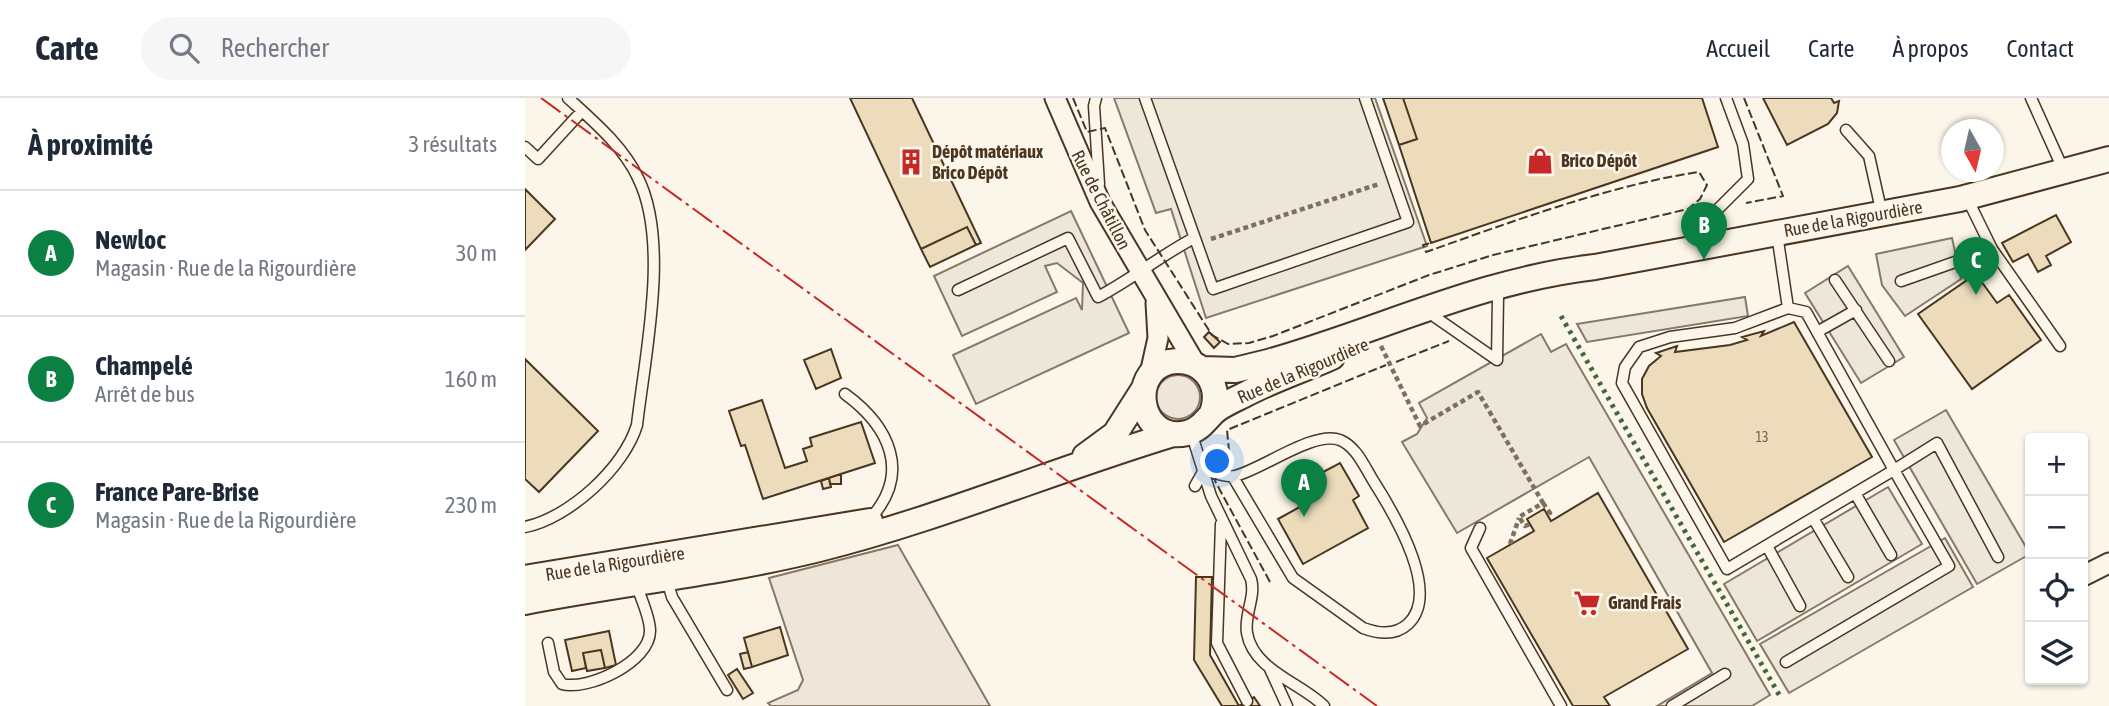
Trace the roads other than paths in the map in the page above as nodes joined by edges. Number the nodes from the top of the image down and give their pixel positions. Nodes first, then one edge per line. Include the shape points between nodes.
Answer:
1 (568, 98) edge
2 (1055, 98) edge
3 (1096, 98) edge
4 (1145, 98) edge
5 (1365, 98) edge
6 (1725, 98) edge
7 (2031, 98) edge
8 (582, 111) junction
9 (1846, 130) dead end
10 (525, 147) edge
11 (2109, 159) edge
12 (2065, 173) junction
13 (1967, 198) junction
14 (1100, 202) junction
15 (1882, 214) junction
16 (1777, 233) junction
17 (1196, 242) junction
18 (1688, 249) junction
19 (1992, 249) junction
20 (1595, 267) junction
21 (1140, 274) junction
22 (1835, 280) dead end
23 (1901, 281) dead end
24 (958, 290) dead end
25 (1498, 296) junction
26 (1155, 298) junction
27 (1788, 308) junction
28 (1856, 310) junction
29 (1435, 317) junction
30 (1817, 332) junction
31 (2060, 346) dead end
32 (1889, 361) dead end
33 (1199, 367) junction
34 (1146, 382) junction
35 (845, 394) dead end
36 (1212, 413) junction
37 (1182, 433) junction
38 (1070, 466) junction
39 (1204, 470) junction
40 (1894, 470) junction
41 (1233, 477) junction
42 (1195, 486) dead end
43 (1855, 493) junction
44 (927, 515) junction
45 (1813, 518) junction
46 (1221, 520) junction
47 (867, 522) junction
48 (525, 527) edge
49 (1481, 528) dead end
50 (1767, 546) junction
51 (706, 550) junction
52 (1891, 555) dead end
53 (1998, 557) dead end
54 (2109, 563) edge
55 (742, 565) junction
56 (666, 572) junction
57 (2088, 574) edge
58 (1848, 577) dead end
59 (525, 578) edge
60 (636, 582) junction
61 (525, 601) edge
62 (1800, 607) dead end
63 (548, 643) dead end
64 (1786, 662) dead end
65 (1268, 665) junction
66 (1725, 674) dead end
67 (727, 690) dead end
68 (1247, 701) dead end
69 (1287, 706) edge
70 (1324, 706) edge
71 (1561, 706) edge
72 (1672, 706) edge

1 - 8 lane
2 - 14 street, Rue de Châtillon
3 - 14 lane
4 - 17 lane
5 - 17 lane via 1408,222 1213,289
6 - 18 lane via 1743,144 1748,179 1705,222
7 - 12 lane
8 - 10 lane via 538,159
8 - 48 lane via 613,141 649,205 655,256 637,425 620,461 565,511 548,522
9 - 15 lane via 1868,156
11 - 12 street, Rue de la Rigourdière
12 - 13 street, Rue de la Rigourdière
13 - 15 street, Rue de la Rigourdière
13 - 19 lane
14 - 21 street, Rue de Châtillon
15 - 16 street, Rue de la Rigourdière
16 - 18 street, Rue de la Rigourdière
16 - 27 lane
17 - 21 lane via 1155,259
18 - 20 street, Rue de la Rigourdière
19 - 23 lane
19 - 31 lane
20 - 25 street, Rue de la Rigourdière
20 - 33 street, Rue de la Rigourdière via 1496,285 1252,367
21 - 24 lane via 1098,297 1068,237
21 - 26 street, Rue de Châtillon
22 - 28 lane
25 - 29 street, Rue de la Rigourdière
25 - 29 lane via 1497,360
26 - 33 street, Rue de Châtillon
26 - 34 street, Rue de Châtillon via 1159,338
27 - 30 lane via 1806,312
27 - 50 lane via 1735,328 1670,337 1639,347 1625,367 1622,383 1727,569
28 - 30 lane
28 - 32 lane
29 - 36 street, Rue de la Rigourdière via 1245,394
30 - 40 lane
33 - 34 street via 1171,361
33 - 36 street via 1215,390
34 - 37 street via 1144,410 1149,418 1155,426
34 - 38 street, Rue de la Rigourdière via 1115,434
35 - 47 lane via 869,412 884,434 892,462 883,505
36 - 37 street via 1207,421
37 - 38 street, Rue de la Rigourdière
37 - 39 lane
38 - 44 street, Rue de la Rigourdière
39 - 41 lane
39 - 42 lane
39 - 46 lane
40 - 43 lane
40 - 53 lane via 1937,443
40 - 64 lane via 1949,566
41 - 41 lane via 1323,438 1349,446 1404,534 1420,589 1414,618 1390,634 1376,633 1293,578
43 - 45 lane
43 - 52 lane
44 - 47 street, Rue de la Rigourdière
44 - 55 street, Rue de la Rigourdière via 817,550
45 - 50 lane
45 - 58 lane
46 - 65 lane via 1252,584 1248,639
46 - 68 lane via 1217,643
47 - 51 street, Rue de la Rigourdière
47 - 55 lane, Rue de la Rigourdière via 850,532 773,550
49 - 71 lane via 1471,548
50 - 62 lane
51 - 56 lane, Rue de la Rigourdière
51 - 59 street, Rue de la Rigourdière
54 - 57 street
55 - 56 street, Rue de la Rigourdière
56 - 60 street, Rue de la Rigourdière
56 - 67 lane via 672,597
60 - 61 street, Rue de la Rigourdière
60 - 63 lane via 650,632 647,642 619,670 582,685 562,684 554,672
65 - 69 lane
65 - 70 lane
66 - 72 lane

